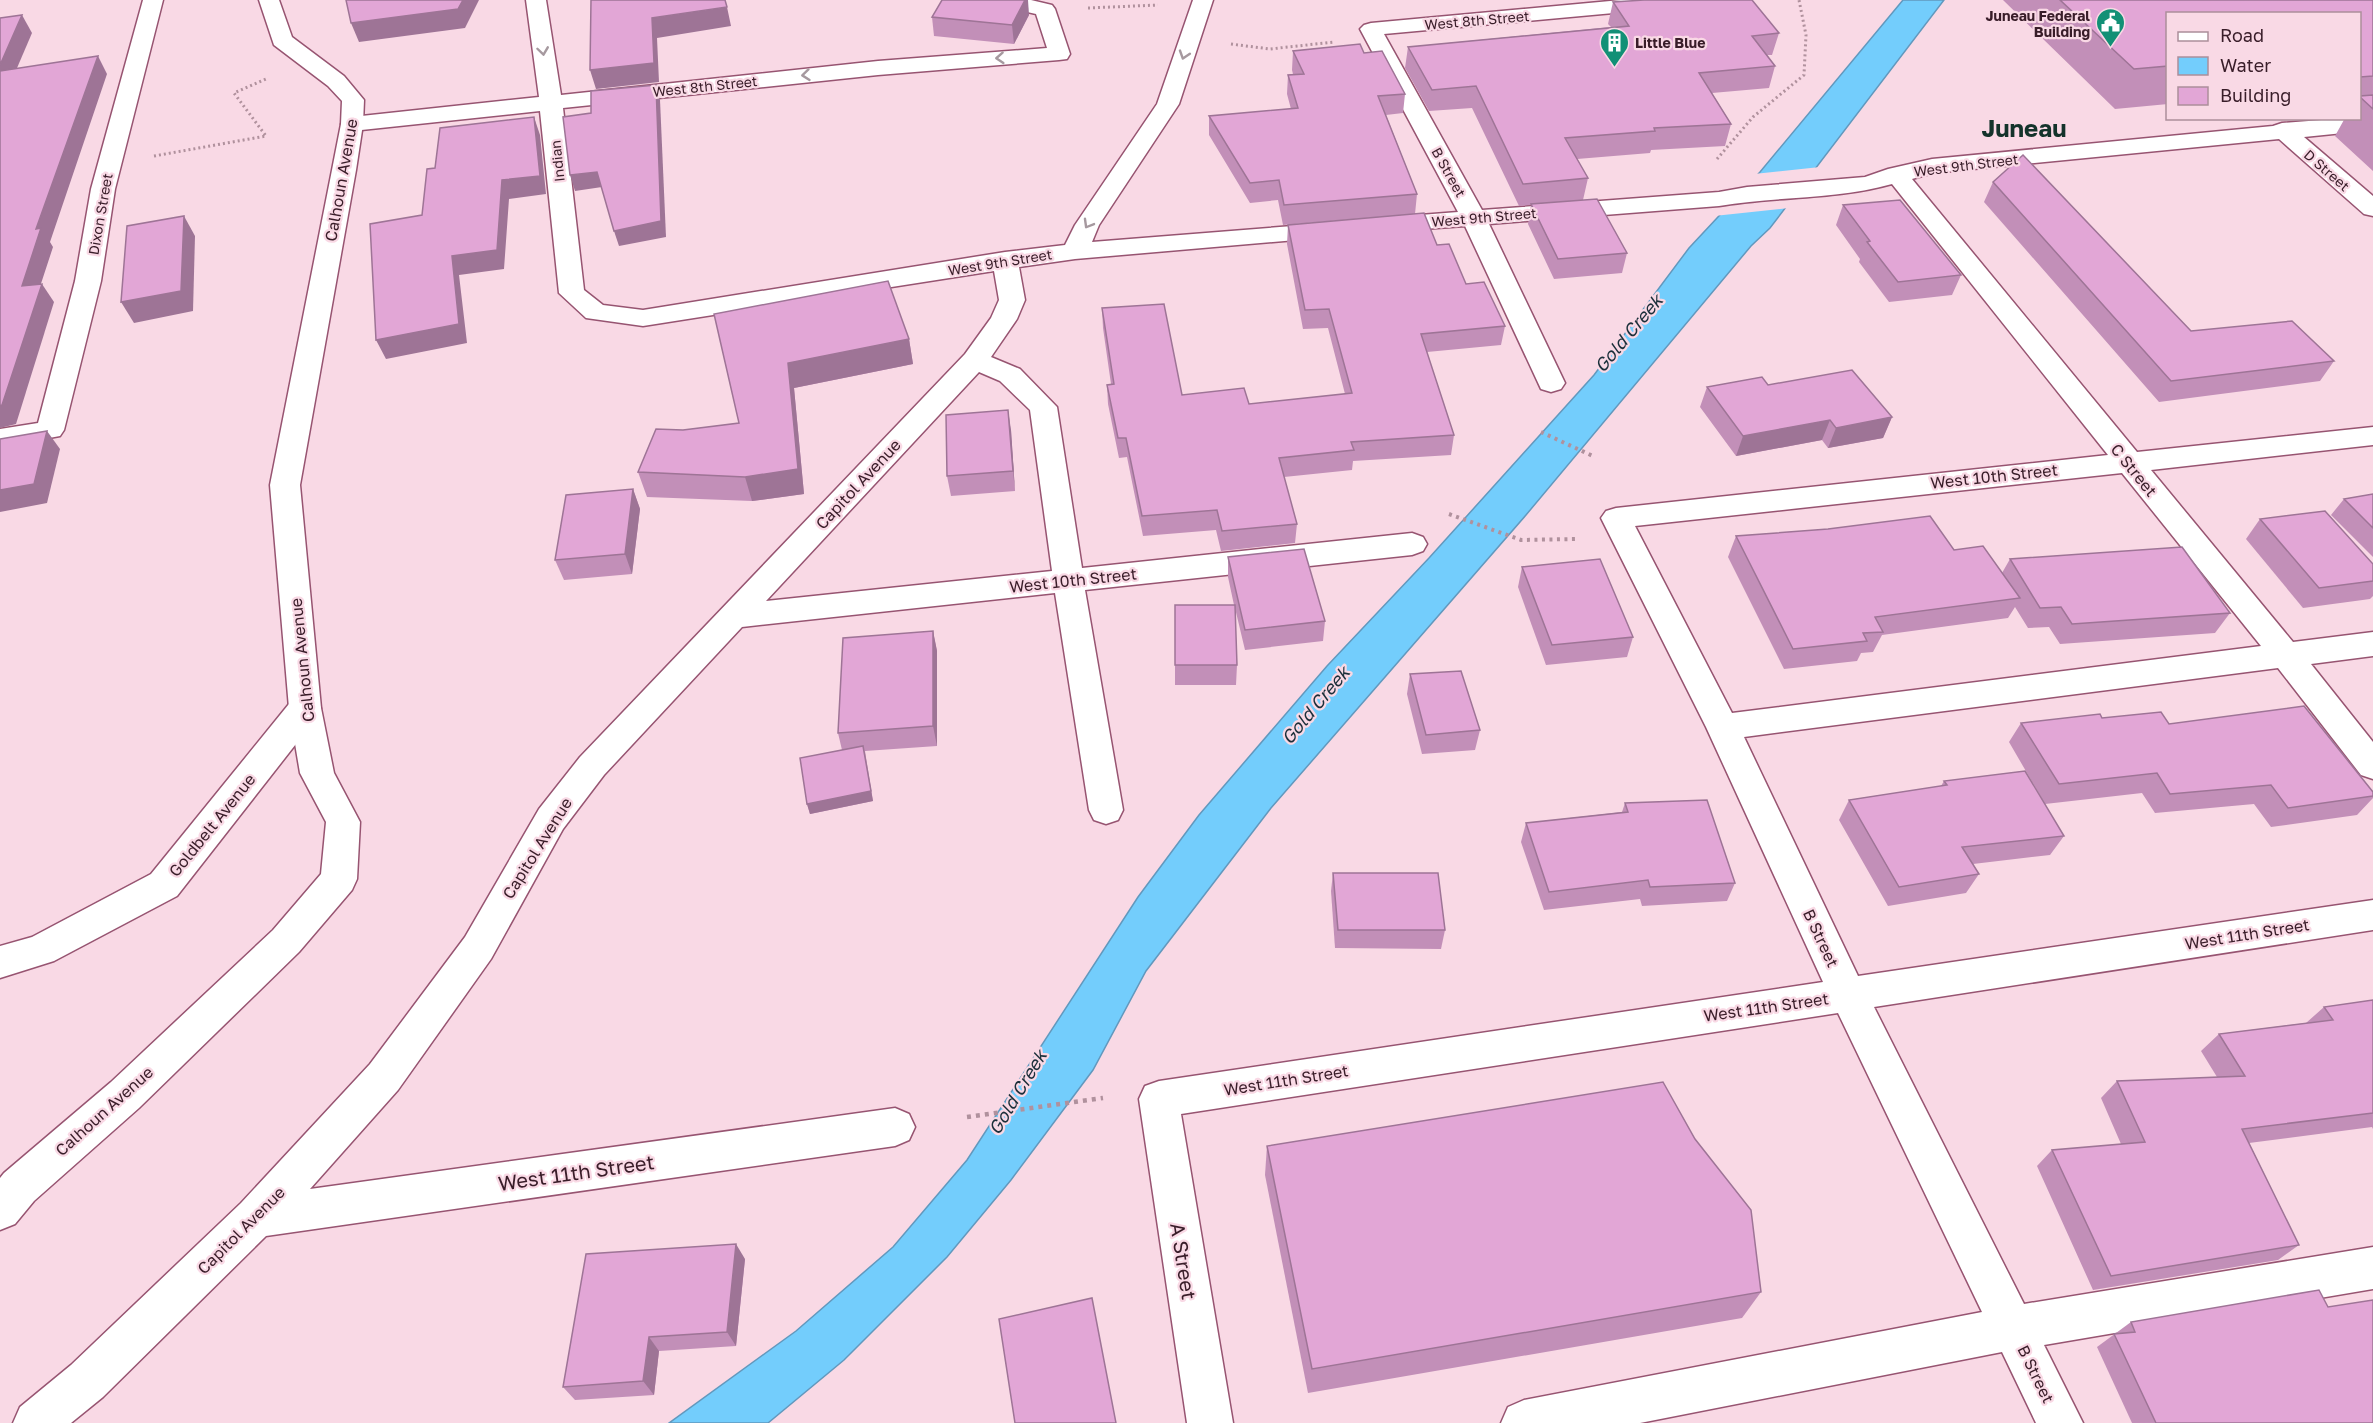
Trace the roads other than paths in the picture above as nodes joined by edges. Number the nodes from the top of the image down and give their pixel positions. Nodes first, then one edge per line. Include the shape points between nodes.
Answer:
1 (153, 0) edge
2 (269, 0) edge
3 (536, 0) edge
4 (998, 0) edge
5 (1690, 0) edge
6 (1202, 2) edge
7 (1371, 29) joint
8 (551, 102) junction
9 (2373, 123) edge
10 (352, 124) junction
11 (2282, 130) junction
12 (1896, 174) junction
13 (2373, 209) edge
14 (1474, 218) junction
15 (1075, 250) junction
16 (1005, 260) junction
17 (595, 312) joint
18 (975, 360) junction
19 (1551, 383) dead end
20 (2373, 436) edge
21 (0, 438) edge
22 (2127, 461) junction
23 (1616, 518) joint
24 (1412, 544) dead end
25 (1068, 581) junction
26 (735, 616) junction
27 (2373, 644) edge
28 (2286, 654) junction
29 (305, 708) junction
30 (1723, 727) junction
31 (2373, 766) edge
32 (1106, 810) dead end
33 (2373, 915) edge
34 (0, 962) edge
35 (1848, 995) junction
36 (1159, 1099) joint
37 (896, 1127) dead end
38 (0, 1210) edge
39 (256, 1217) junction
40 (2373, 1268) edge
41 (2013, 1328) junction
42 (36, 1423) edge
43 (1210, 1423) edge
44 (1524, 1423) edge
45 (2060, 1423) edge

1 - 21 street, Dixon Street via 109,164 88,282 50,430
2 - 10 street, Calhoun Avenue via 282,40 336,81 353,100
3 -> 8 street, Indian
4 -> 8 street, West 8th Street via 1045,9 1059,54 878,68
5 - 7 street, West 8th Street
6 -> 15 street via 1168,104 1087,225
7 - 14 street, B Street
8 - 10 street, West 8th Street
8 - 17 street, Indian via 572,293
9 - 11 street, West 9th Street
10 - 29 street, Calhoun Avenue via 285,485
11 - 12 street, West 9th Street via 1932,166
11 - 13 street, D Street
12 - 14 street, West 9th Street via 1866,184
12 - 22 street, C Street
14 - 15 street, West 9th Street
14 - 19 street, B Street
15 - 16 street, West 9th Street
16 - 17 street, West 9th Street via 643,318
16 - 18 street, Capitol Avenue via 1012,300 1004,319
18 - 25 street via 1010,375 1043,407
18 - 26 street, Capitol Avenue
20 - 22 street, West 10th Street
22 - 23 street, West 10th Street
22 - 28 street, C Street
23 - 30 street, B Street
24 - 25 street, West 10th Street
25 - 26 street, West 10th Street
25 - 32 street
26 - 39 street, Capitol Avenue via 592,766 551,819 478,948 391,1067 335,1134
27 - 28 street
28 - 30 street
28 - 31 street, C Street
29 - 34 street, Goldbelt Avenue via 164,885 41,950
29 - 38 street, Calhoun Avenue via 317,773 344,822 339,879 278,949 125,1095 19,1186
30 - 35 street, B Street
33 - 35 street, West 11th Street
35 - 36 street, West 11th Street
35 - 41 street, B Street
36 - 43 street, A Street
37 - 39 street, West 11th Street
39 - 42 street, Capitol Avenue via 87,1381
40 - 41 street
41 - 44 street
41 - 45 street, B Street

